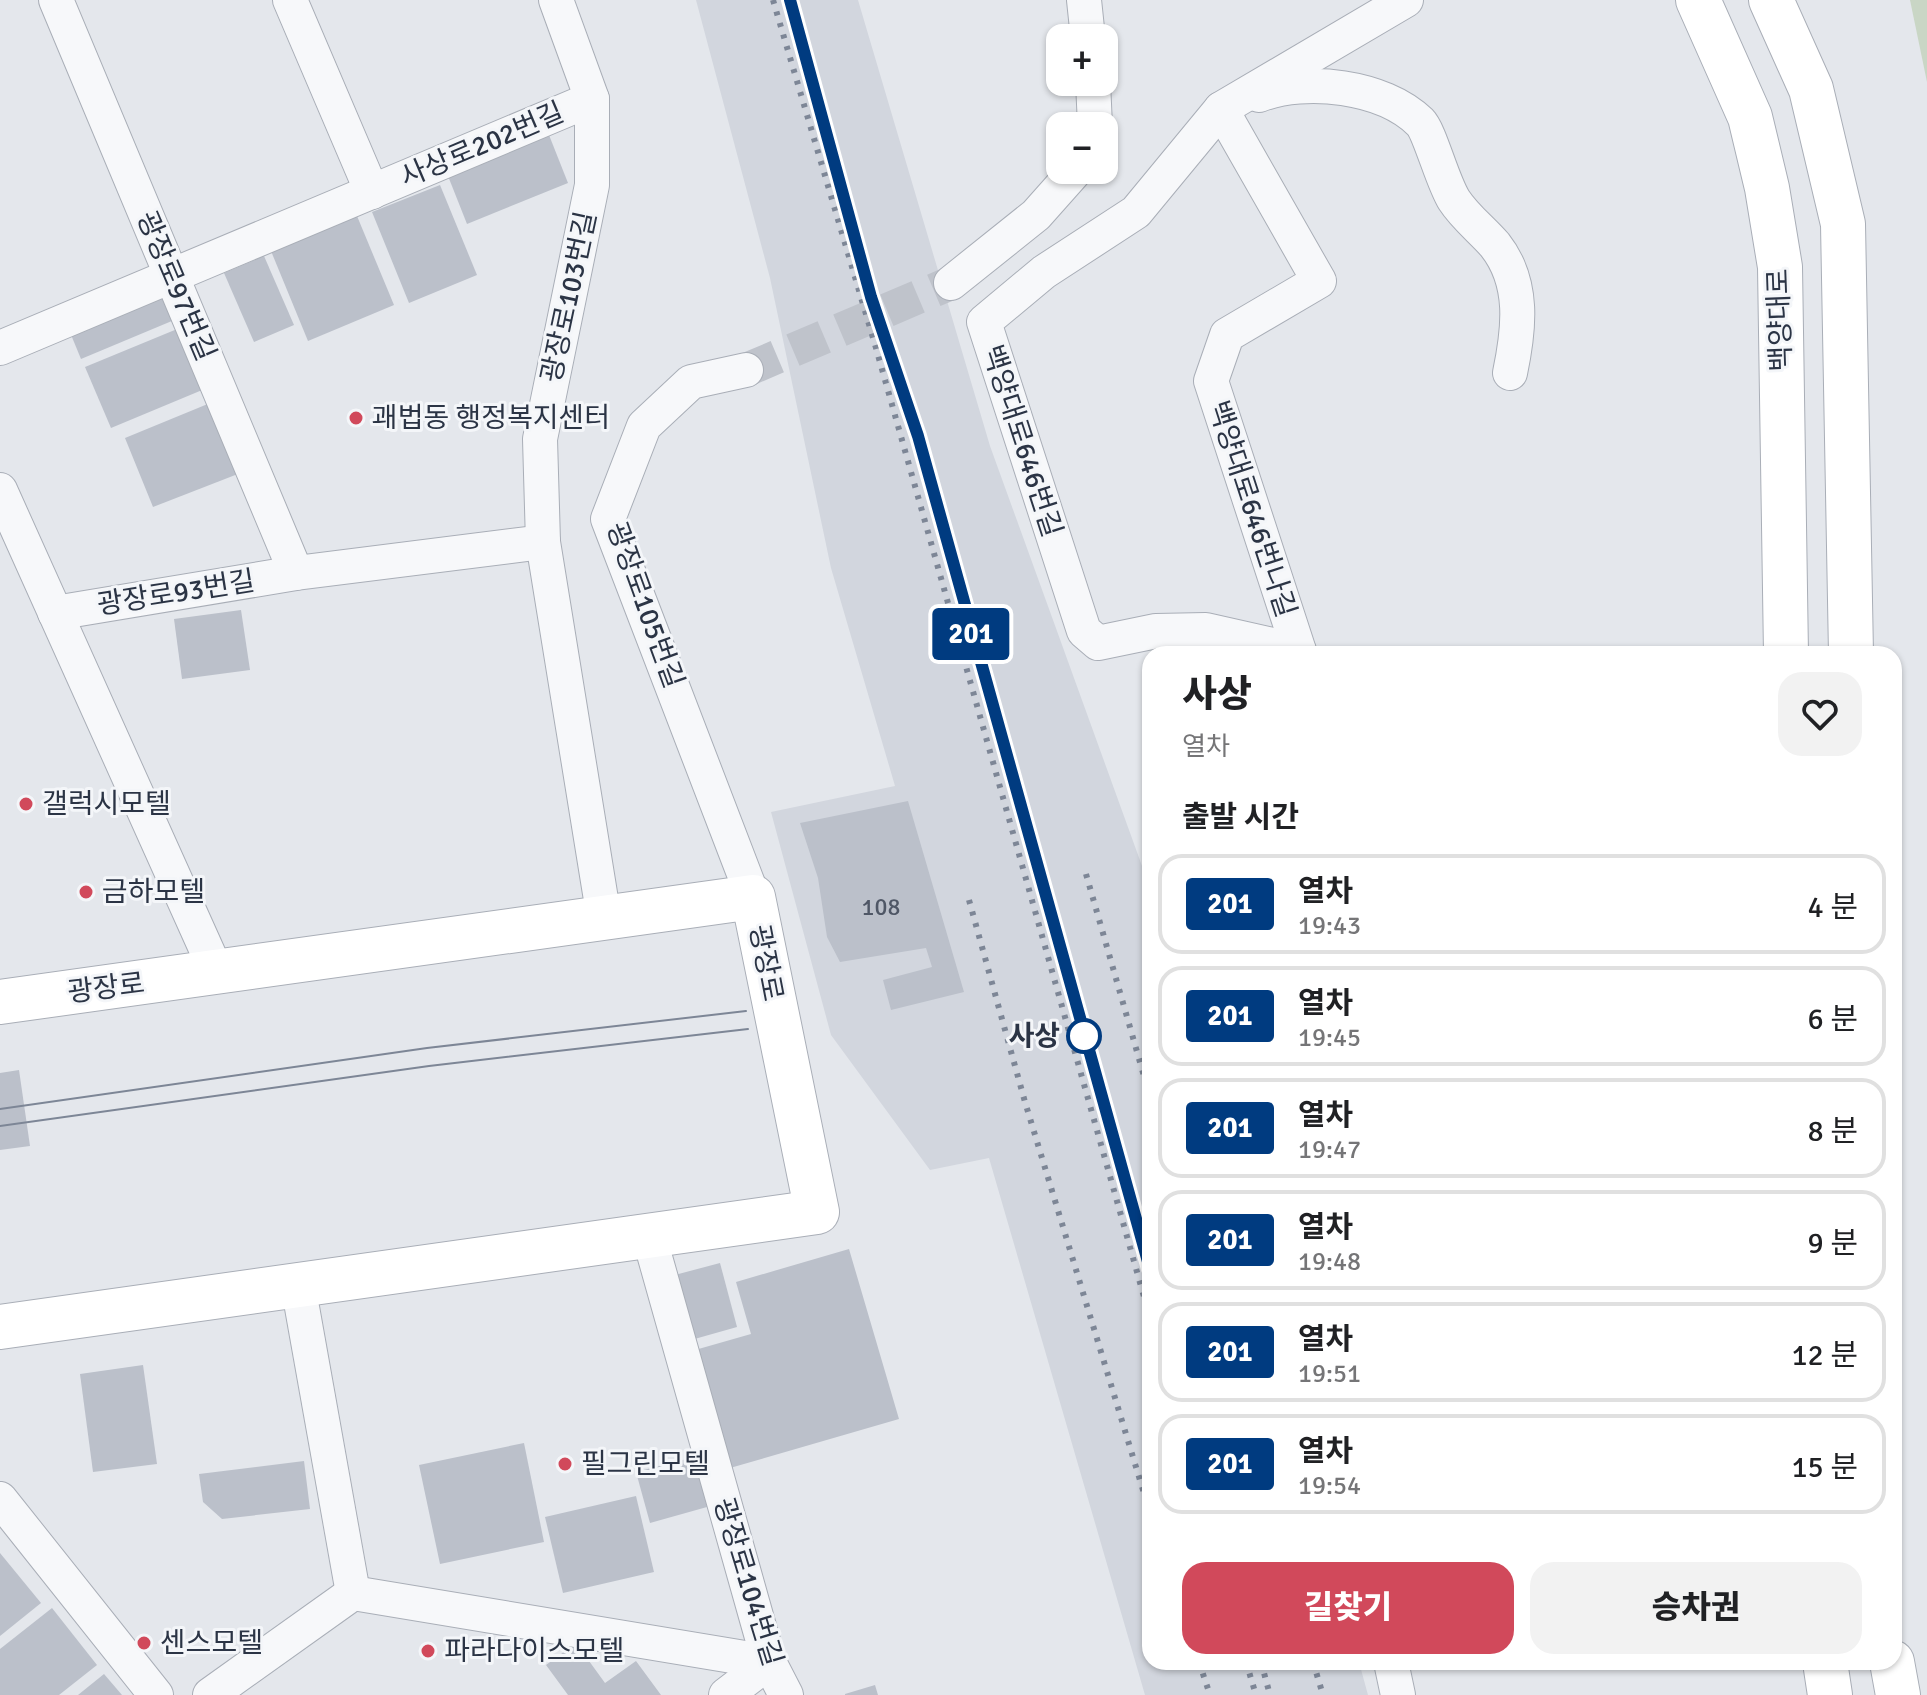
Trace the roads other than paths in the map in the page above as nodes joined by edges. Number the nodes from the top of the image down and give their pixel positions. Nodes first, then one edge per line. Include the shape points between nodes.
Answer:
1 (56, 0) edge
2 (290, 0) edge
3 (556, 0) edge
4 (1084, 0) edge
5 (1406, 0) edge
6 (1698, 0) edge
7 (1771, 0) edge
8 (1087, 24) edge
9 (592, 99) junction
10 (1221, 109) junction
11 (1064, 184) edge
12 (372, 192) junction
13 (172, 276) junction
14 (951, 283) tunnel mouth
15 (0, 348) edge
16 (746, 370) tunnel mouth
17 (1510, 373) dead end
18 (0, 490) edge
19 (543, 542) junction
20 (296, 573) junction
21 (55, 613) junction
22 (1274, 646) edge
23 (1297, 646) edge
24 (1786, 646) edge
25 (1851, 646) edge
26 (753, 897) junction
27 (604, 918) junction
28 (217, 973) junction
29 (0, 1002) edge
30 (649, 1236) junction
31 (298, 1285) junction
32 (0, 1327) edge
33 (0, 1499) edge
34 (353, 1593) junction
35 (769, 1662) junction
36 (1393, 1670) edge
37 (1826, 1670) edge
38 (1893, 1670) edge
39 (156, 1695) edge
40 (210, 1695) edge
41 (726, 1695) edge
42 (786, 1695) edge
43 (1398, 1695) edge
44 (1830, 1695) edge
45 (1898, 1695) edge

1 - 13 street, 광장로97번길
2 - 12 street, 사상로202번길
3 - 9 street, 광장로103번길
4 - 8 street
5 - 10 street, 백양대로646번길
6 - 24 main road, 백양대로 via 1750,117 1780,267
7 - 25 main road via 1811,89 1843,224
9 - 12 street, 사상로202번길
9 - 19 street, 광장로103번길 via 592,185 540,439
10 - 17 street via 1276,88 1326,87 1381,97 1421,123 1442,181 1497,248 1517,291 1518,338
10 - 22 street, 백양대로646번길 via 1136,212 1044,272 984,322 1084,631 1098,643 1156,631 1206,630
10 - 23 street, 백양대로646번나길 via 1319,281 1227,335 1211,381
11 - 14 street via 1036,215
12 - 13 street, 사상로202번길
13 - 15 street, 사상로202번길
13 - 20 street, 광장로97번길
16 - 26 street, 광장로105번길 via 691,382 644,426 608,519
18 - 21 street, 광장로93번길
19 - 20 street
19 - 27 street, 광장로103번길
20 - 21 street, 광장로93번길
21 - 28 street, 광장로93번길
26 - 27 main road, 광장로
26 - 30 main road, 광장로 via 817,1212
27 - 28 main road, 광장로
28 - 29 main road, 광장로
30 - 31 main road, 광장로
30 - 35 street, 광장로104번길
31 - 32 main road, 광장로
31 - 34 street
33 - 39 street
34 - 35 street
34 - 40 street
35 - 41 street
35 - 42 street, 광장로104번길
36 - 43 street
37 - 44 main road
38 - 45 main road

